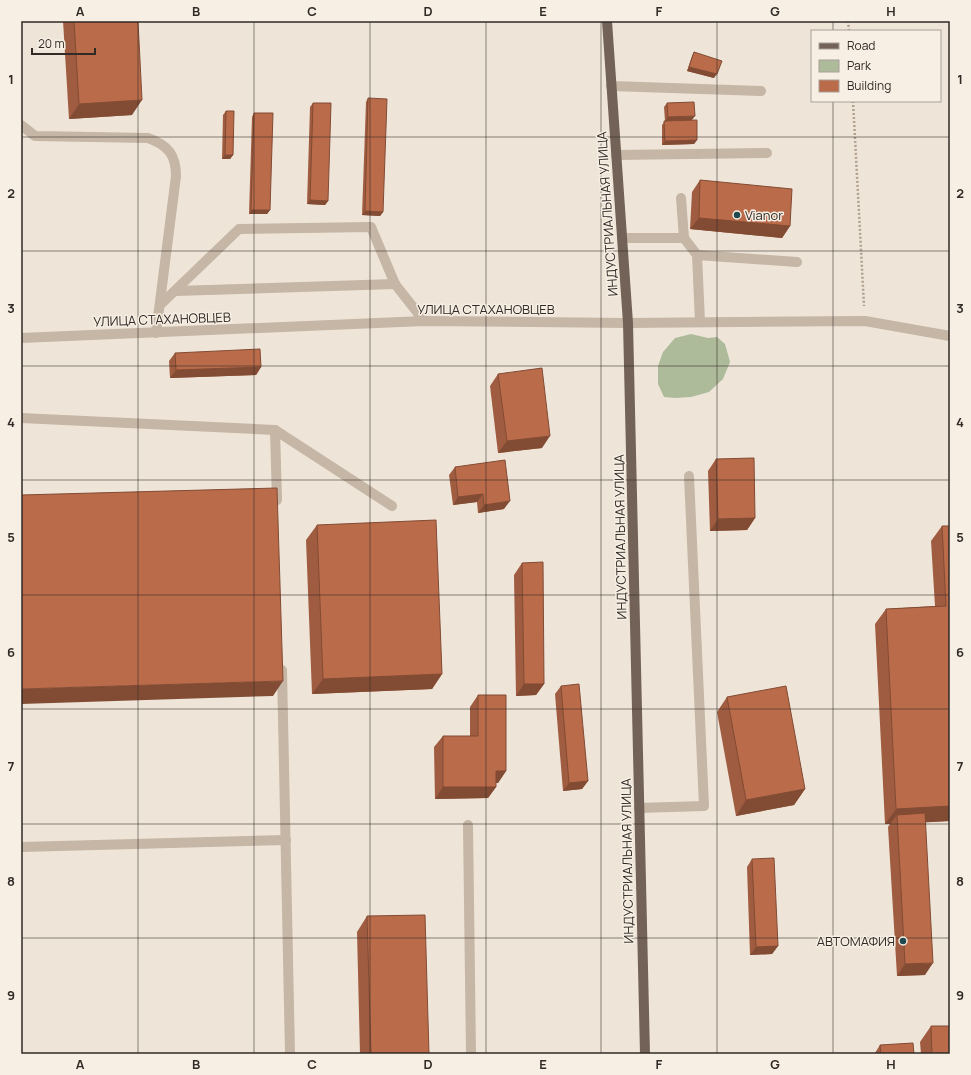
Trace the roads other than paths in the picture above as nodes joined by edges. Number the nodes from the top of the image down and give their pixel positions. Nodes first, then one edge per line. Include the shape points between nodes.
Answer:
1 (607, 21) edge
2 (611, 86) junction
3 (761, 91) dead end
4 (21, 124) edge
5 (767, 153) dead end
6 (616, 155) junction
7 (681, 198) dead end
8 (622, 238) junction
9 (684, 238) junction
10 (697, 255) junction
11 (797, 262) dead end
12 (395, 284) junction
13 (176, 291) junction
14 (160, 305) junction
15 (424, 321) junction
16 (628, 322) junction
17 (700, 322) junction
18 (156, 333) junction
19 (950, 336) edge
20 (21, 338) edge
21 (21, 418) edge
22 (275, 430) junction
23 (689, 476) dead end
24 (392, 506) dead end
25 (277, 510) edge
26 (282, 661) edge
27 (639, 808) junction
28 (468, 825) dead end
29 (286, 840) junction
30 (21, 847) edge
31 (290, 1054) edge
32 (471, 1054) edge
33 (645, 1054) edge

1 - 2 main road, ИНДУСТРИАЛЬНАЯ УЛИЦА
2 - 3 street
2 - 6 main road, ИНДУСТРИАЛЬНАЯ УЛИЦА
4 - 14 street via 35,136 148,138 158,141 167,148 173,156 176,176
5 - 6 street
6 - 8 main road, ИНДУСТРИАЛЬНАЯ УЛИЦА
7 - 9 street
8 - 9 street
8 - 16 main road, ИНДУСТРИАЛЬНАЯ УЛИЦА
9 - 10 street
10 - 11 street
10 - 17 street
12 - 13 street
12 - 13 street via 372,227 239,229
12 - 15 street
13 - 14 street
14 - 18 street
15 - 16 street, УЛИЦА СТАХАНОВЦЕВ
15 - 18 street, УЛИЦА СТАХАНОВЦЕВ
16 - 17 street, УЛИЦА СТАХАНОВЦЕВ
16 - 27 main road, ИНДУСТРИАЛЬНАЯ УЛИЦА
17 - 19 street, УЛИЦА СТАХАНОВЦЕВ via 865,321
18 - 20 street, УЛИЦА СТАХАНОВЦЕВ
21 - 22 street
22 - 24 street
22 - 25 street
23 - 27 street via 704,806
26 - 29 street
27 - 33 main road, ИНДУСТРИАЛЬНАЯ УЛИЦА
28 - 32 street
29 - 30 street
29 - 31 street

